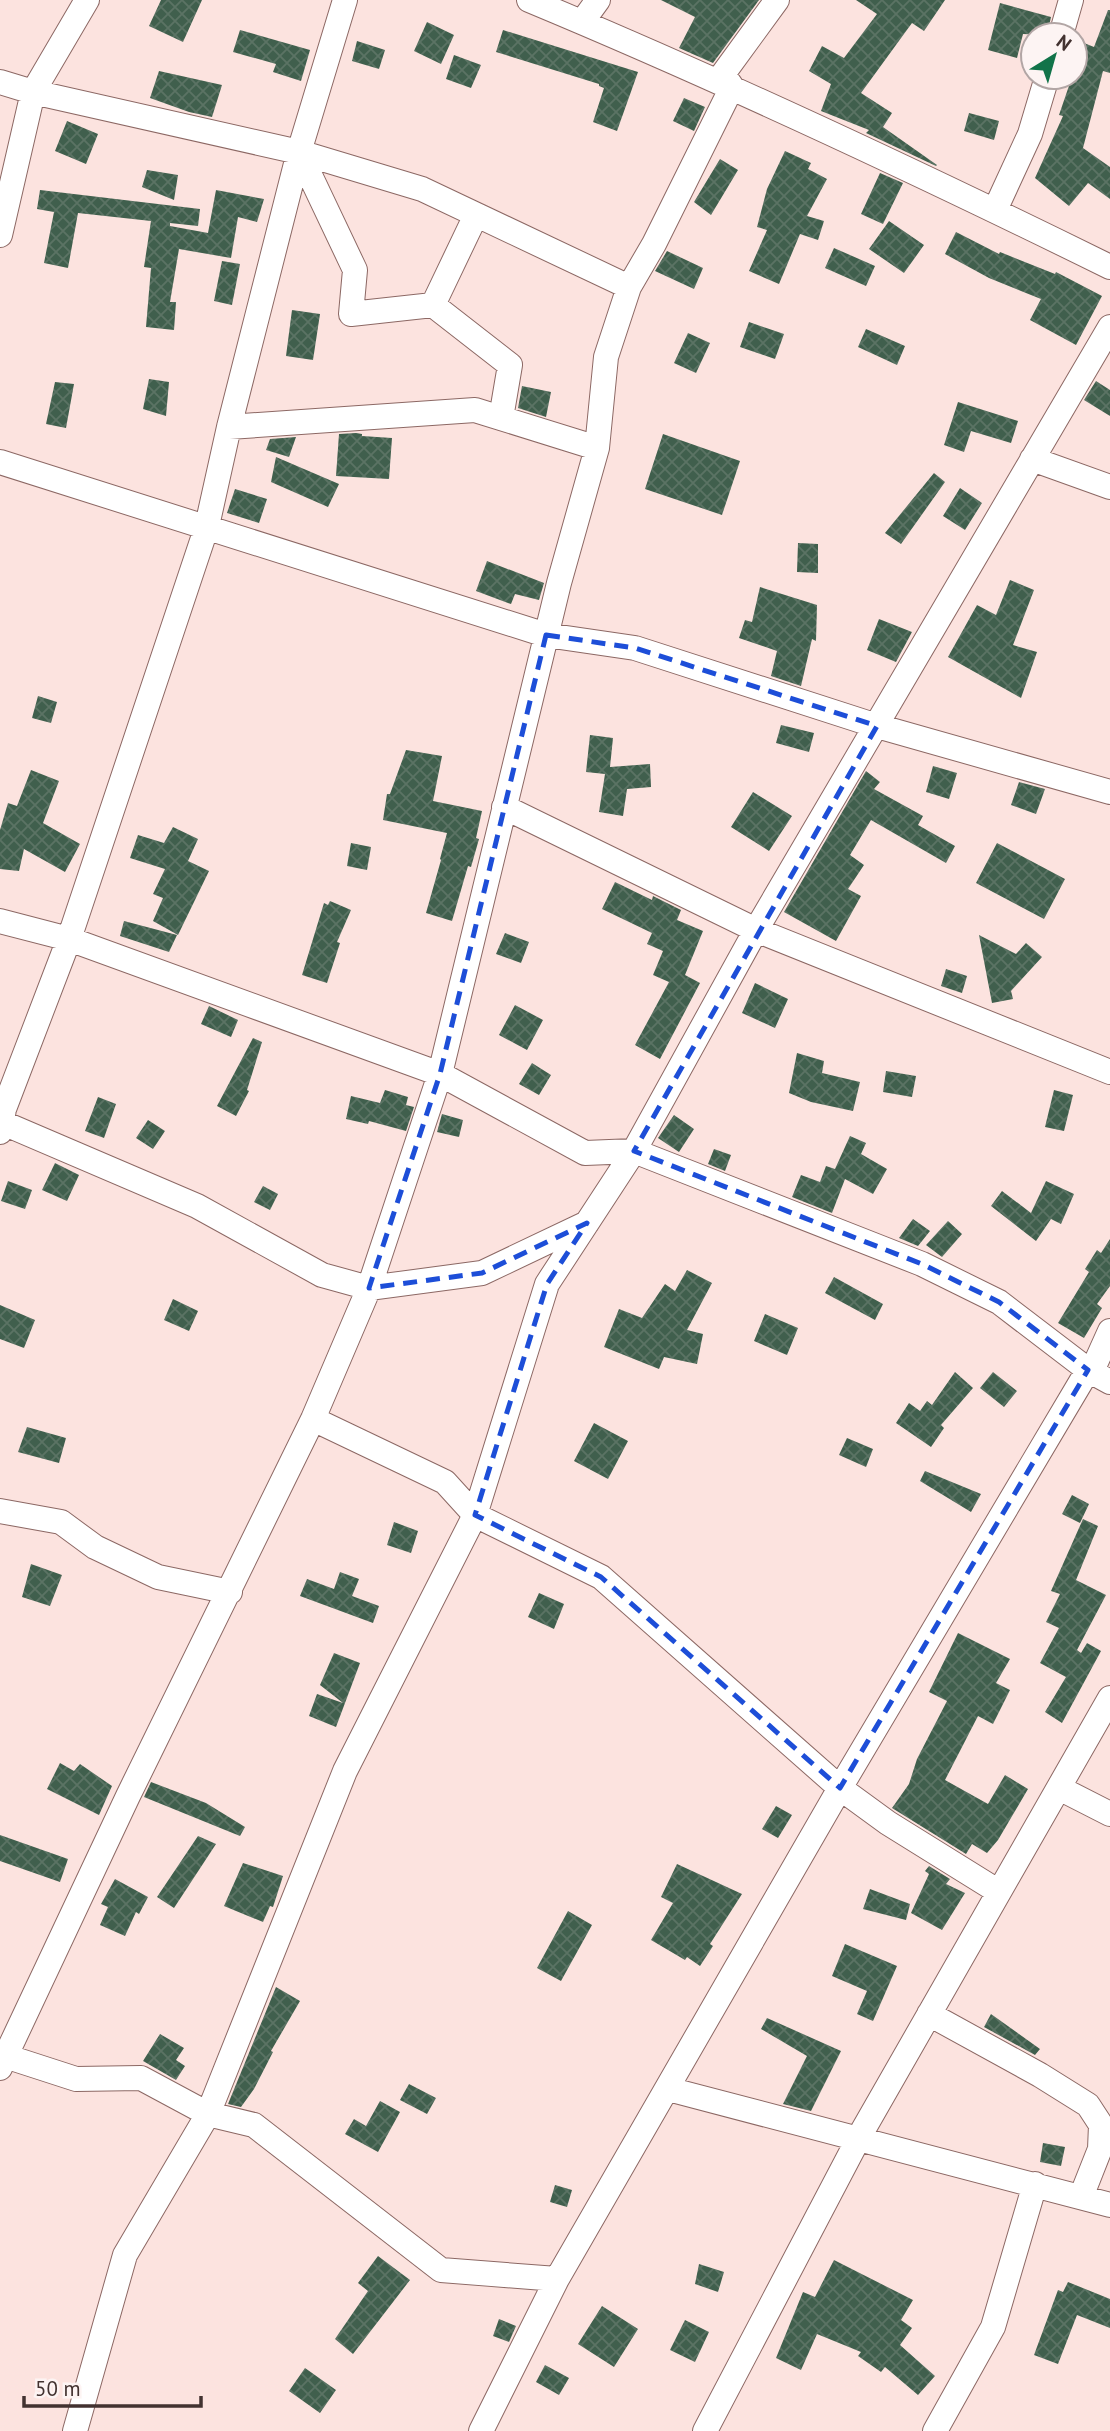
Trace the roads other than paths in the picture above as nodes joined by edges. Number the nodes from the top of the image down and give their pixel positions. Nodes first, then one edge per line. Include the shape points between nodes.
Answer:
1 (88, 0) edge
2 (345, 0) edge
3 (529, 0) edge
4 (598, 0) edge
5 (777, 0) edge
6 (1072, 0) edge
7 (1065, 21) edge
8 (582, 22) junction
9 (0, 82) edge
10 (732, 87) junction
11 (1043, 91) edge
12 (33, 92) junction
13 (299, 152) junction
14 (995, 210) junction
15 (476, 215) junction
16 (0, 235) edge
17 (1110, 267) edge
18 (629, 287) junction
19 (433, 305) junction
20 (1110, 327) edge
21 (501, 418) junction
22 (229, 427) junction
23 (597, 448) junction
24 (1032, 459) junction
25 (0, 462) edge
26 (1110, 487) edge
27 (207, 526) junction
28 (546, 635) junction
29 (877, 726) junction
30 (1110, 792) edge
31 (504, 807) junction
32 (0, 921) edge
33 (756, 930) junction
34 (69, 939) junction
35 (1110, 1072) edge
36 (440, 1074) junction
37 (2, 1127) edge
38 (634, 1151) junction
39 (587, 1223) junction
40 (369, 1289) junction
41 (1110, 1331) edge
42 (1088, 1370) junction
43 (1110, 1382) edge
44 (313, 1419) junction
45 (0, 1511) edge
46 (475, 1515) junction
47 (230, 1592) junction
48 (1110, 1698) edge
49 (840, 1788) junction
50 (1059, 1788) junction
51 (1110, 1814) edge
52 (999, 1892) junction
53 (929, 2014) junction
54 (3, 2062) edge
55 (668, 2089) junction
56 (208, 2114) junction
57 (859, 2138) junction
58 (1035, 2184) junction
59 (1081, 2197) junction
60 (1110, 2205) edge
61 (557, 2279) junction
62 (75, 2431) edge
63 (481, 2431) edge
64 (705, 2431) edge
65 (935, 2431) edge

1 - 12 street
2 - 13 street
3 - 8 street
4 - 8 street
5 - 10 street via 723,74
6 - 7 street
8 - 10 street
9 - 12 street
10 - 14 street
10 - 18 street
11 - 14 street via 1030,134
12 - 13 street
12 - 16 street
13 - 15 street via 422,189
13 - 19 street via 355,270 351,313
13 - 22 street
14 - 17 street
15 - 18 street
15 - 19 street
18 - 23 street via 606,357
19 - 21 street via 510,365
20 - 24 street
21 - 22 street via 475,410
21 - 23 street
22 - 27 street
23 - 28 street
24 - 26 street
24 - 29 street
25 - 27 street
27 - 28 street
27 - 34 street
28 - 29 street via 635,648
28 - 31 street
29 - 30 street
29 - 33 street
31 - 33 street
31 - 36 street
32 - 34 street
33 - 35 street
33 - 38 street
34 - 36 street
34 - 37 street via 4,1109
36 - 38 street via 586,1153
36 - 40 street
37 - 40 street via 197,1206 322,1275
38 - 39 street
38 - 42 street via 922,1264 999,1301
39 - 40 street via 482,1273
39 - 46 street via 547,1284
40 - 44 street
41 - 42 street via 1092,1371
42 - 43 street
42 - 49 street
44 - 46 street via 445,1482
44 - 47 street
45 - 47 street via 61,1522 95,1547 158,1577
46 - 49 street via 601,1577
46 - 56 street via 345,1772
47 - 54 street
48 - 50 street
49 - 52 street
49 - 55 street
50 - 51 street
50 - 52 street
52 - 53 street
53 - 57 street
53 - 59 street via 1088,2105 1101,2125 1100,2148
54 - 56 street via 76,2079 141,2078
55 - 57 street
55 - 61 street
56 - 61 street via 254,2125 441,2270
56 - 62 street via 125,2255
57 - 58 street
57 - 64 street
58 - 59 street
58 - 65 street via 993,2327
59 - 60 street
61 - 63 street

